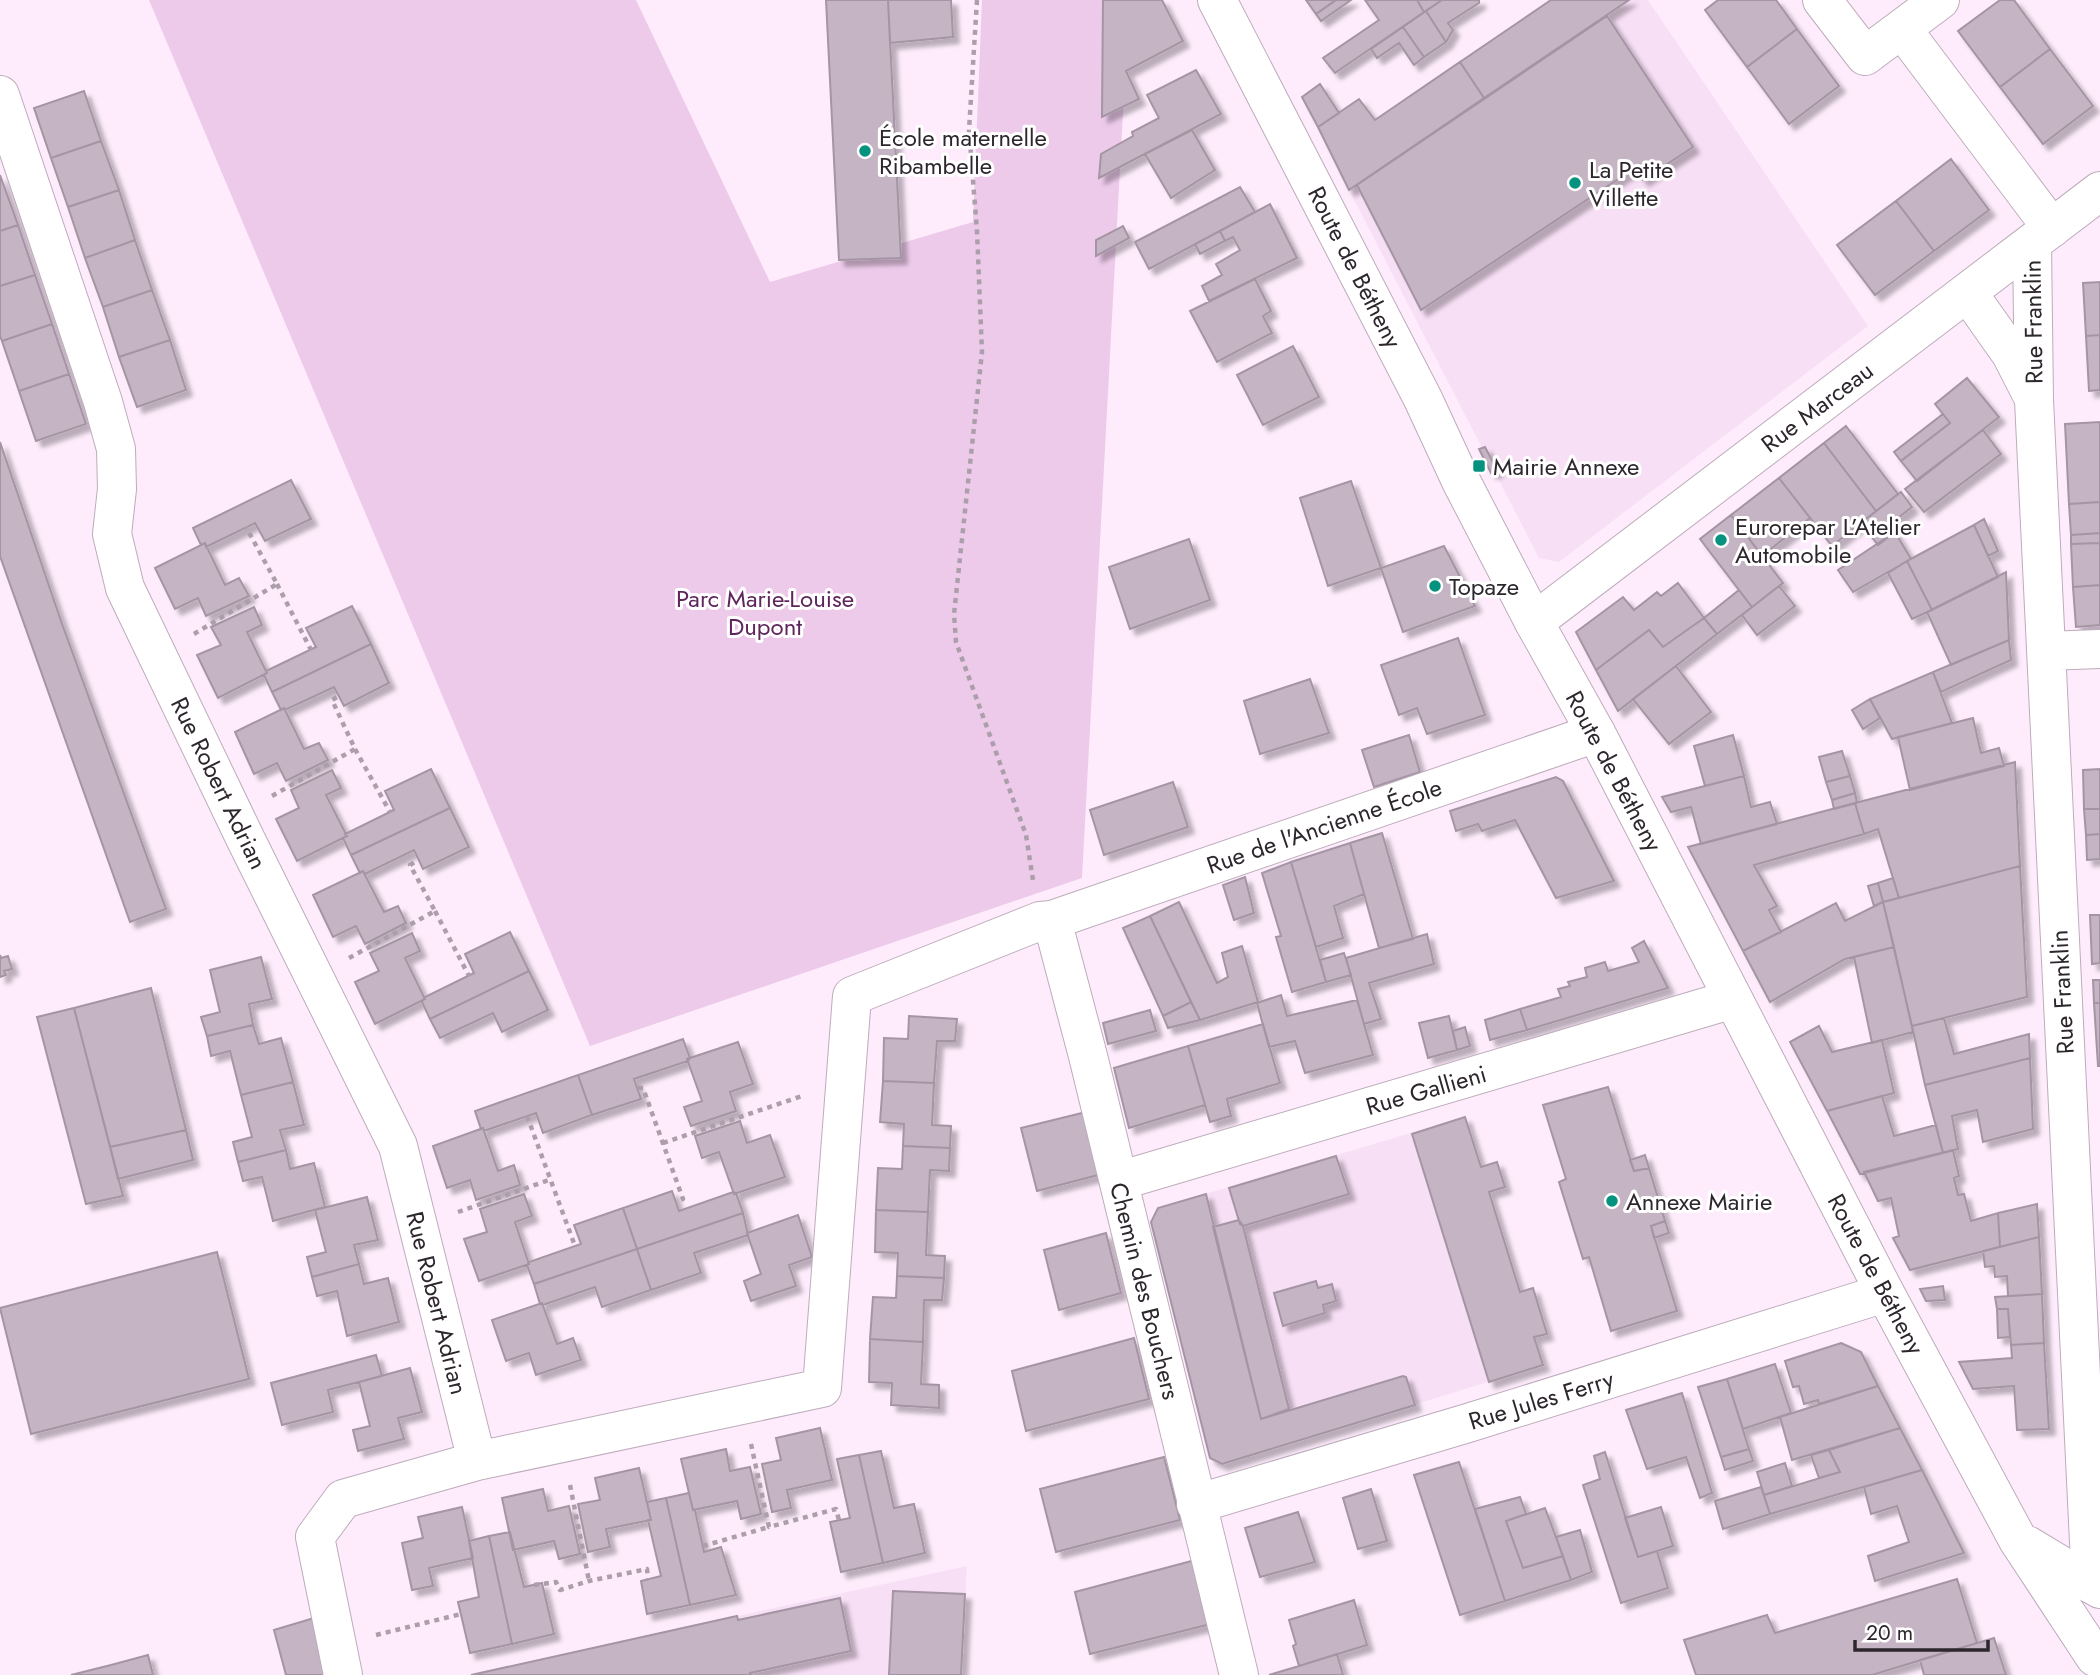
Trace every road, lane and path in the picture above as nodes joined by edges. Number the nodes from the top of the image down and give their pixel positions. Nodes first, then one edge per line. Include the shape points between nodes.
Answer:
1 (977, 0) edge
2 (1216, 0) edge
3 (1822, 0) edge
4 (1940, 0) edge
5 (1902, 29) junction
6 (0, 94) edge
7 (2100, 191) edge
8 (2042, 236) junction
9 (1968, 293) junction
10 (2035, 400) junction
11 (246, 527) dead end
12 (277, 584) junction
13 (1534, 622) junction
14 (2100, 649) edge
15 (311, 650) dead end
16 (2046, 651) junction
17 (158, 657) junction
18 (339, 695) dead end
19 (1596, 733) junction
20 (355, 749) junction
21 (390, 812) dead end
22 (235, 817) junction
23 (418, 860) dead end
24 (435, 911) junction
25 (1046, 920) junction
26 (469, 976) dead end
27 (314, 977) junction
28 (1733, 999) junction
29 (845, 1081) junction
30 (638, 1088) dead end
31 (527, 1116) dead end
32 (663, 1143) junction
33 (549, 1180) junction
34 (1119, 1181) junction
35 (676, 1201) dead end
36 (417, 1227) junction
37 (575, 1246) dead end
38 (1885, 1293) junction
39 (743, 1406) junction
40 (562, 1443) junction
41 (477, 1461) junction
42 (1196, 1504) junction
43 (839, 1520) dead end
44 (769, 1527) junction
45 (2018, 1540) junction
46 (703, 1546) dead end
47 (648, 1579) dead end
48 (589, 1581) junction
49 (534, 1585) dead end
50 (2095, 1586) edge
51 (460, 1614) dead end
52 (399, 1629) dead end
53 (2096, 1659) edge
54 (343, 1675) edge
55 (1240, 1675) edge

1 - 25 path via 969,130 982,352 954,614 956,642 1026,835
2 - 13 street, Route de Bétheny
3 - 5 street via 1865,56
4 - 5 street
5 - 8 street
6 - 17 street, Rue Robert Adrian via 117,449 112,534 125,588
7 - 8 street, Rue Marceau
8 - 9 street, Rue Marceau
8 - 10 street, Rue Franklin
9 - 10 street, Rue Franklin via 2011,354
9 - 13 street, Rue Marceau
10 - 16 street, Rue Franklin
11 - 12 path
12 - 15 path
12 - 17 path
13 - 19 street, Route de Bétheny
14 - 16 street
16 - 50 street, Rue Franklin
17 - 22 street, Rue Robert Adrian
18 - 20 path via 332,700
19 - 25 street, Rue de l'Ancienne École
19 - 28 street, Route de Bétheny
20 - 21 path
20 - 22 path
22 - 27 street, Rue Robert Adrian
23 - 24 path via 410,865
24 - 26 path
24 - 27 path
25 - 29 street via 852,996
25 - 34 street, Chemin des Bouchers
27 - 36 street, Rue Robert Adrian via 398,1146
28 - 34 street, Rue Gallieni
28 - 38 street, Route de Bétheny
29 - 32 path
29 - 39 street via 822,1388
30 - 32 path via 643,1088
31 - 33 path
32 - 35 path via 683,1199
33 - 36 path
33 - 37 path
34 - 42 street, Chemin des Bouchers
36 - 41 street, Rue Robert Adrian
38 - 42 street, Rue Jules Ferry
38 - 45 street, Route de Bétheny
39 - 40 street
39 - 44 path
40 - 41 street
40 - 48 path
41 - 54 street via 343,1499 315,1537
42 - 55 street, Chemin des Bouchers
43 - 44 path via 836,1509
44 - 46 path
45 - 50 street
45 - 53 street, Route de Bétheny
47 - 48 path via 647,1569
48 - 49 path via 560,1590 556,1582
51 - 52 path

